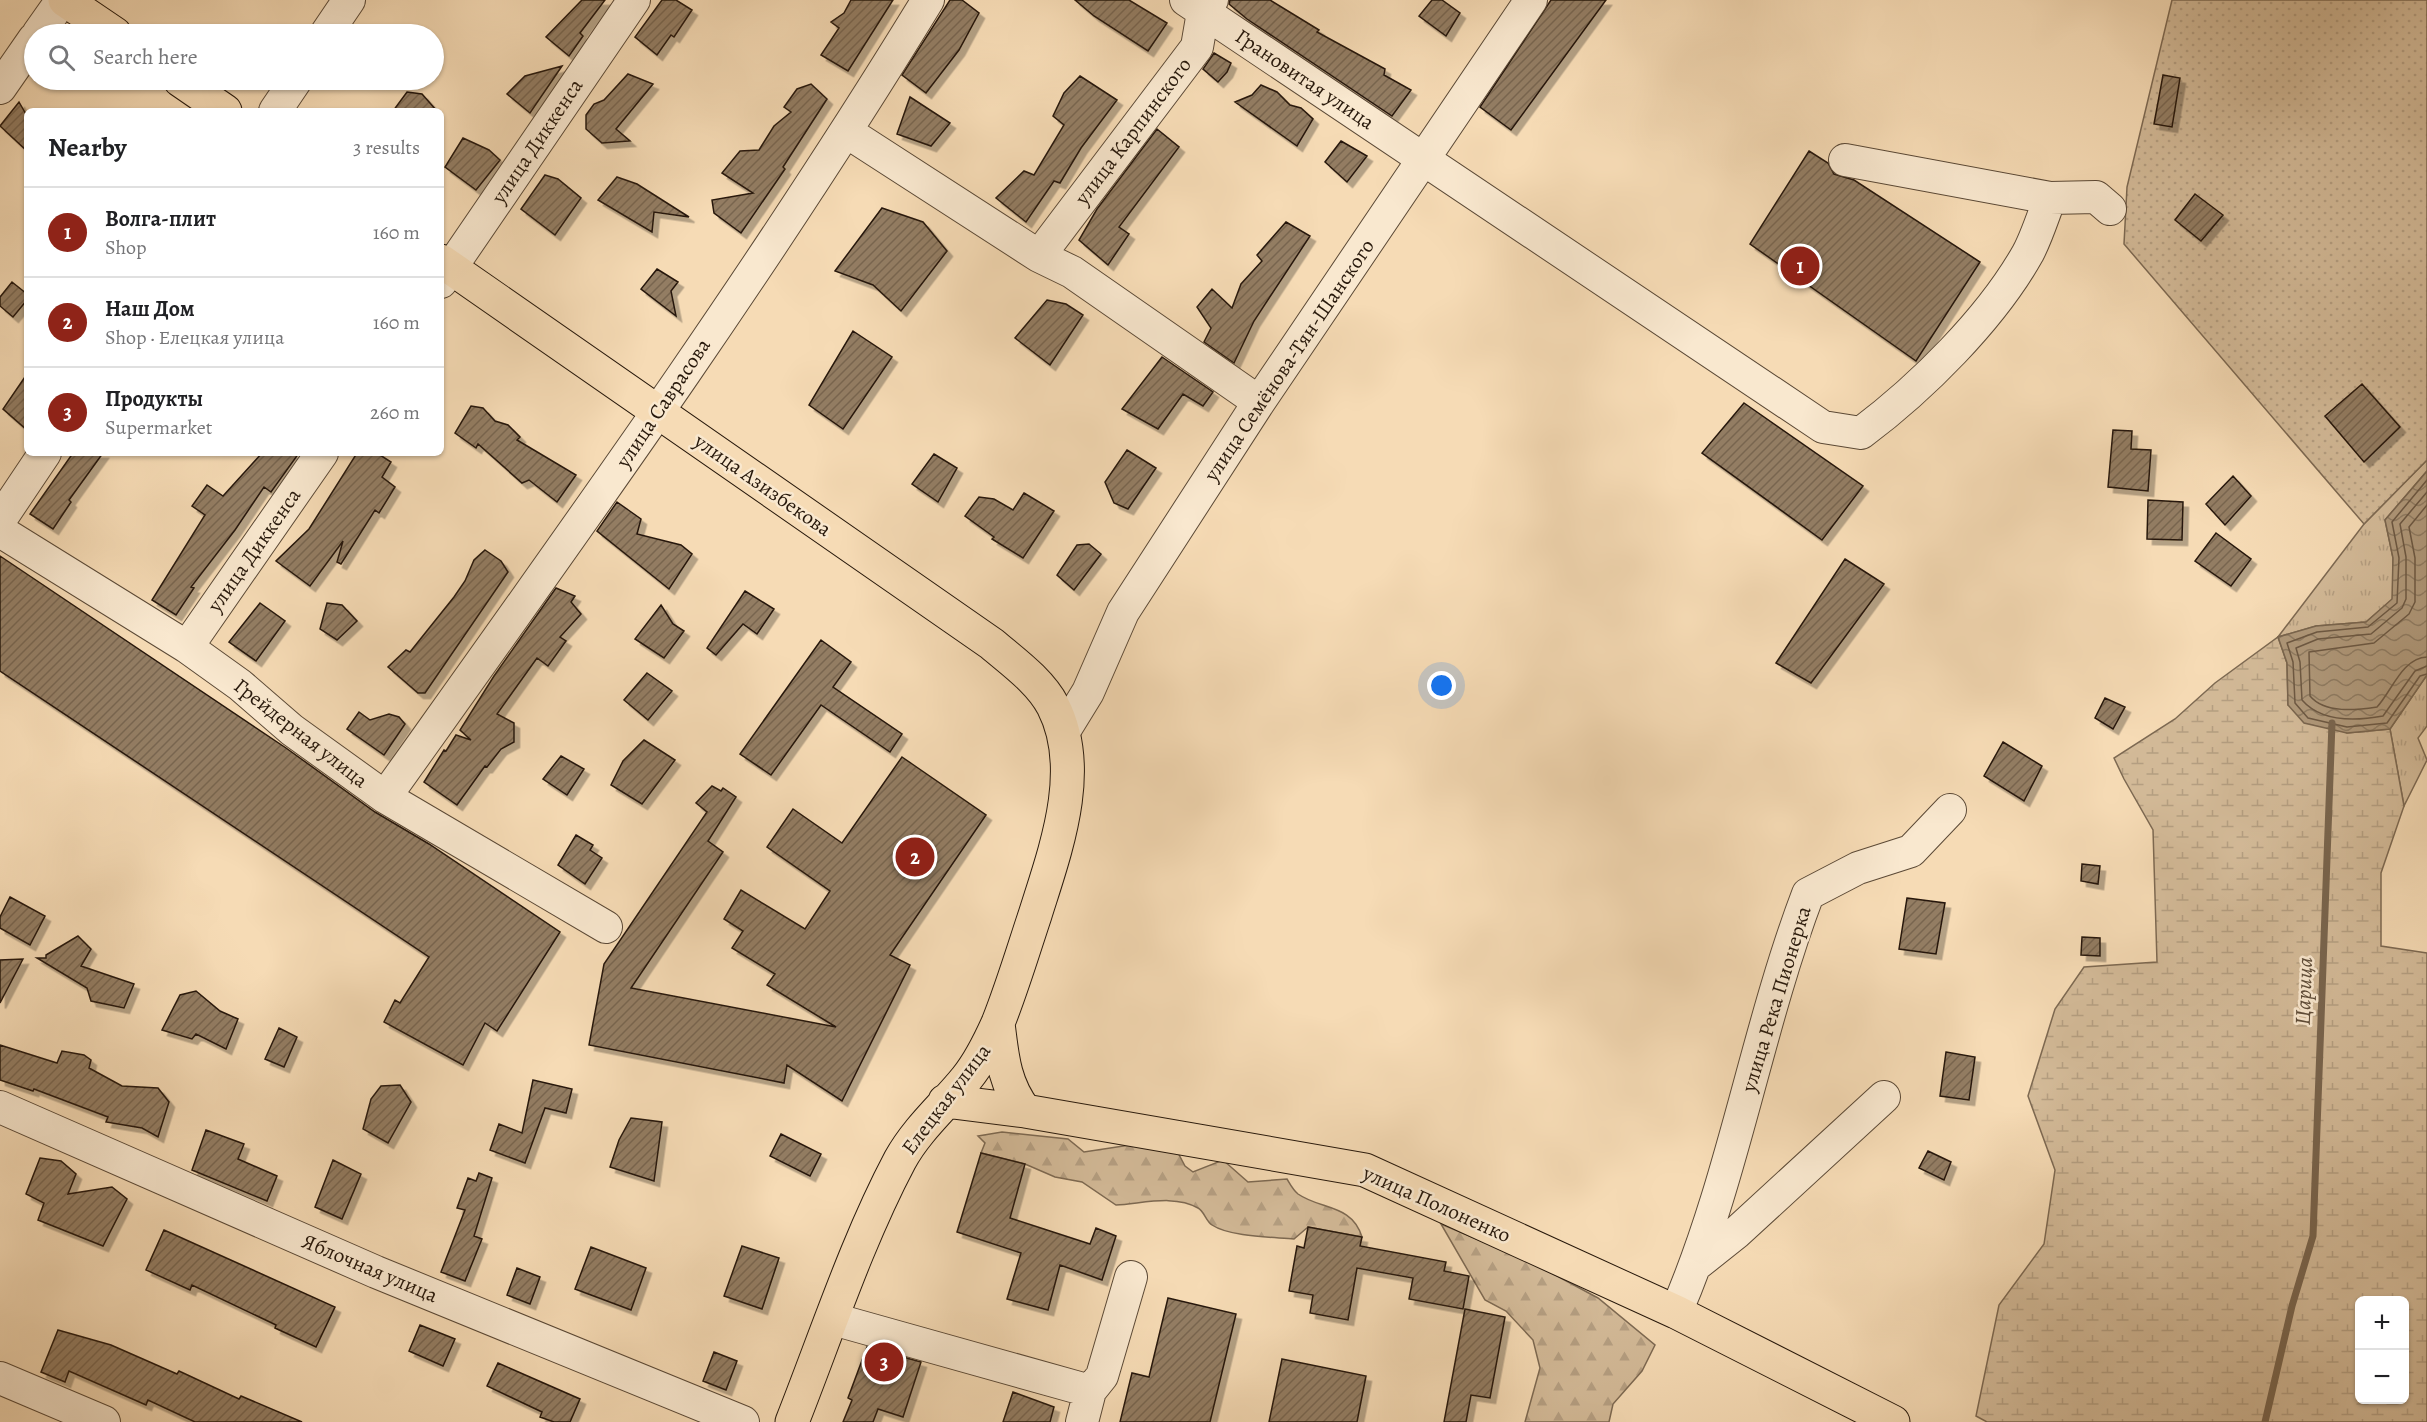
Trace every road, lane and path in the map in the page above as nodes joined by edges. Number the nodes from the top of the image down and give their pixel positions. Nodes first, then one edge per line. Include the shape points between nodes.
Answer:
1 (64, 0) edge
2 (348, 0) edge
3 (634, 0) edge
4 (928, 0) edge
5 (1531, 0) edge
6 (1200, 4) edge
7 (46, 24) edge
8 (100, 24) edge
9 (332, 24) edge
10 (24, 53) edge
11 (0, 88) edge
12 (195, 90) edge
13 (289, 90) edge
14 (221, 108) edge
15 (277, 108) edge
16 (847, 132) junction
17 (1424, 158) junction
18 (1845, 160) dead end
19 (2050, 198) junction
20 (2110, 209) dead end
21 (1039, 256) junction
22 (444, 270) edge
23 (1259, 402) junction
24 (659, 412) junction
25 (43, 456) edge
26 (320, 456) edge
27 (0, 520) edge
28 (0, 531) edge
29 (187, 647) junction
30 (1064, 731) junction
31 (385, 797) junction
32 (1950, 810) dead end
33 (606, 927) dead end
34 (998, 1023) junction
35 (1884, 1097) dead end
36 (945, 1101) junction
37 (0, 1107) edge
38 (1026, 1111) junction
39 (1696, 1264) junction
40 (1131, 1277) dead end
41 (1676, 1312) junction
42 (833, 1319) junction
43 (0, 1378) edge
44 (1090, 1391) junction
45 (104, 1422) edge
46 (743, 1422) edge
47 (792, 1422) edge
48 (1082, 1422) edge
49 (1893, 1422) edge

1 - 7 street
1 - 8 main road
2 - 9 street
3 - 22 street, улица Диккенса
4 - 16 street, улица Саврасова
5 - 17 street, улица Семёнова-Тян-Шанского
6 - 17 street, Грановитая улица
6 - 21 street, улица Карпинского via 1197,47
10 - 11 street
12 - 14 main road
13 - 15 street
16 - 21 street
16 - 24 street, улица Саврасова
17 - 19 street, Грановитая улица via 1822,428 1861,433 1898,405 1986,314 2028,252
17 - 23 street, улица Семёнова-Тян-Шанского
18 - 19 street
19 - 20 street via 2096,197
21 - 23 street via 1072,272
22 - 24 main road, улица Азизбекова
23 - 30 street, улица Семёнова-Тян-Шанского via 1123,612 1088,692
24 - 30 main road, улица Азизбекова via 992,644 1031,677 1052,704
24 - 31 street, улица Саврасова
25 - 27 street
26 - 29 street, улица Диккенса
28 - 29 street, Грейдерная улица
29 - 31 street, Грейдерная улица
30 - 34 main road, Елецкая улица via 1064,804 1052,858
31 - 33 street, Грейдерная улица
32 - 39 street, улица Река Пионерка via 1911,851 1858,868 1808,894 1785,954
34 - 36 main road, Елецкая улица via 967,1077
34 - 38 main road via 1004,1073 1014,1097
35 - 39 street, улица Река Пионерка via 1736,1233
36 - 38 main road, улица Полоненко
36 - 42 main road, Елецкая улица via 901,1158
37 - 46 street, Яблочная улица via 376,1272
38 - 41 main road, улица Полоненко via 1365,1170
39 - 41 street, улица Река Пионерка
40 - 44 street via 1102,1376
41 - 49 main road, улица Полоненко
42 - 44 street
42 - 47 main road, Елецкая улица
43 - 45 street
44 - 48 street

